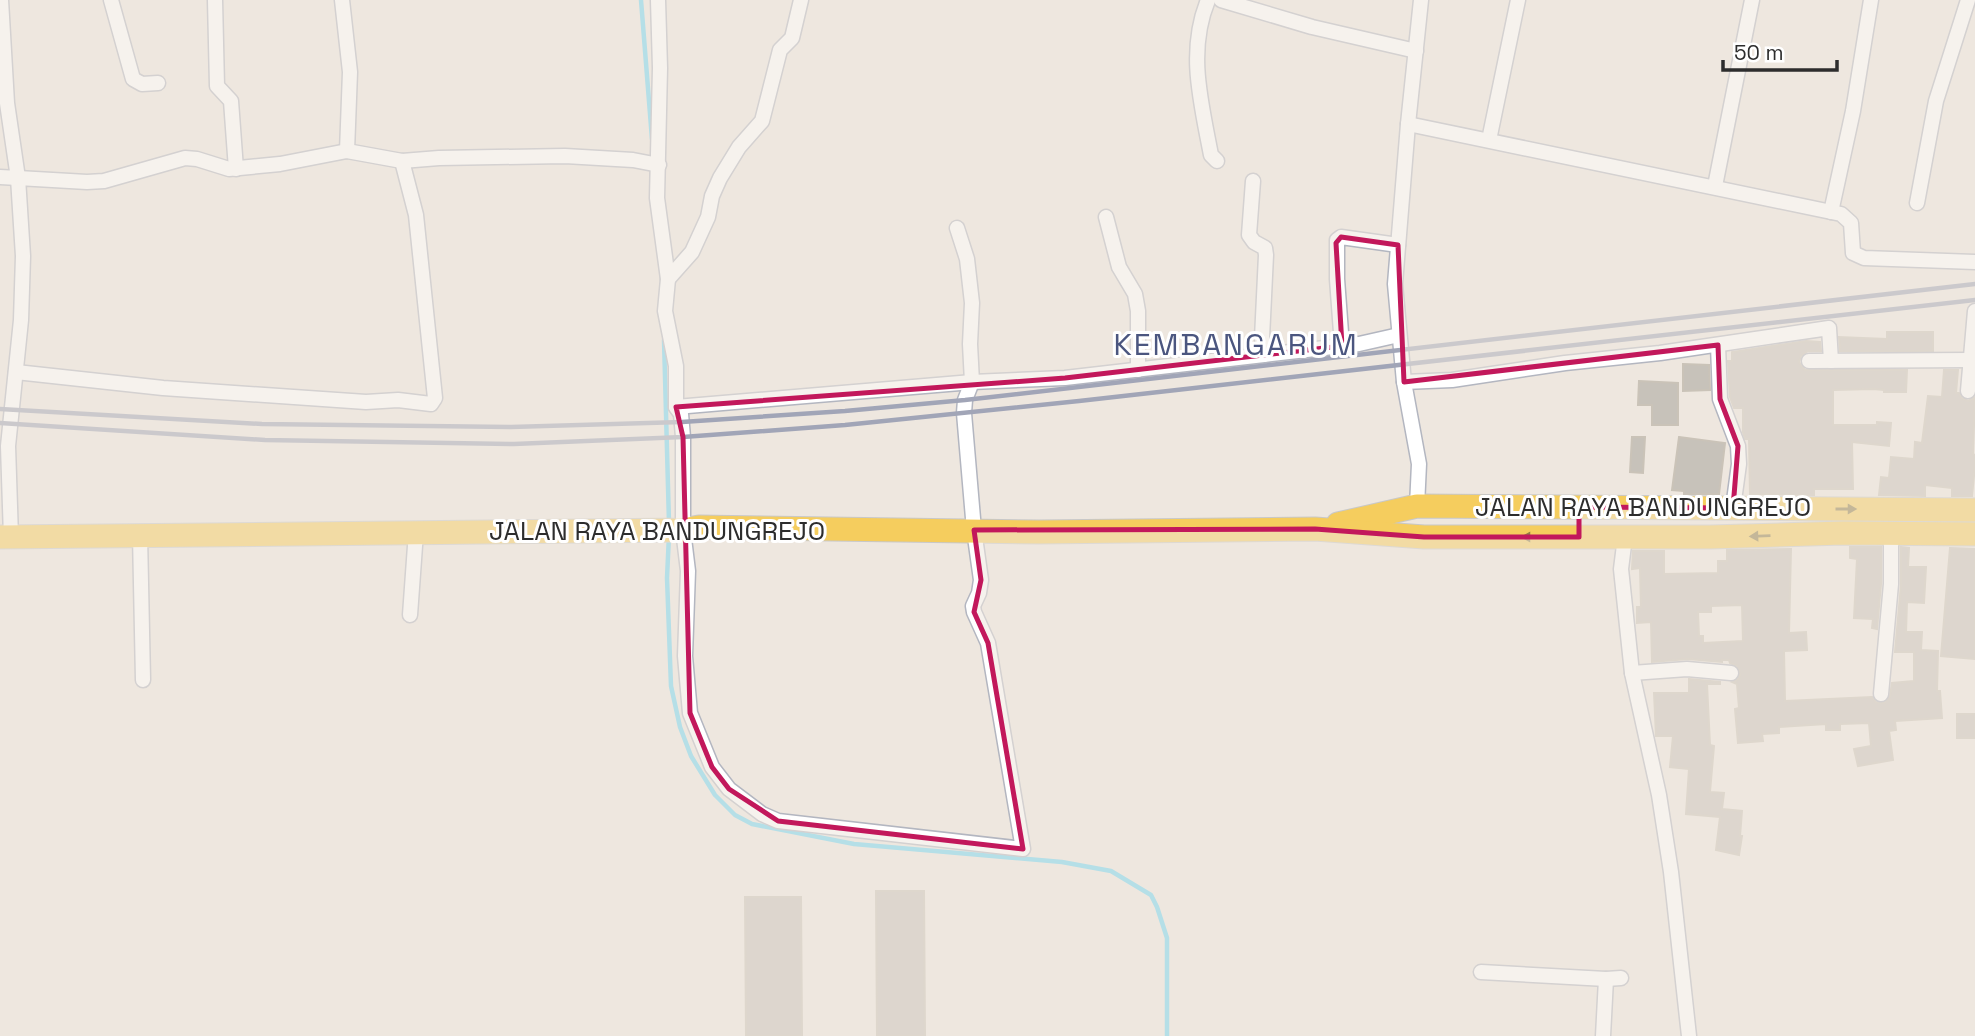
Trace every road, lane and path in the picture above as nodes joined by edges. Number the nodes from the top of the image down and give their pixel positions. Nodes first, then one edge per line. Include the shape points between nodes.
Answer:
1 (1, 0) edge
2 (111, 0) edge
3 (215, 0) edge
4 (342, 0) edge
5 (658, 0) edge
6 (801, 0) edge
7 (1208, 0) edge
8 (1221, 0) edge
9 (1421, 0) edge
10 (1518, 0) edge
11 (1752, 0) edge
12 (1871, 0) edge
13 (1968, 0) edge
14 (1416, 51) junction
15 (158, 83) dead end
16 (1408, 124) junction
17 (1489, 141) junction
18 (347, 151) junction
19 (402, 161) junction
20 (1217, 161) dead end
21 (657, 164) junction
22 (236, 169) junction
23 (0, 177) edge
24 (18, 178) junction
25 (1253, 181) dead end
26 (1715, 186) junction
27 (1917, 203) dead end
28 (1831, 212) junction
29 (1106, 216) dead end
30 (957, 228) dead end
31 (1398, 245) junction
32 (1975, 262) edge
33 (668, 279) junction
34 (1975, 311) edge
35 (1399, 335) junction
36 (1717, 345) junction
37 (1342, 346) junction
38 (1264, 355) junction
39 (1971, 360) junction
40 (1809, 361) dead end
41 (1832, 361) junction
42 (1138, 370) junction
43 (16, 372) junction
44 (972, 382) junction
45 (1404, 382) junction
46 (1968, 391) dead end
47 (676, 407) junction
48 (4, 446) edge
49 (1417, 506) junction
50 (1579, 507) junction
51 (1732, 508) junction
52 (1975, 510) edge
53 (675, 529) junction
54 (1315, 529) junction
55 (974, 530) junction
56 (416, 532) junction
57 (1891, 533) junction
58 (1975, 534) edge
59 (140, 535) junction
60 (6, 537) edge
61 (1578, 537) junction
62 (1625, 537) junction
63 (410, 615) dead end
64 (1632, 673) junction
65 (1731, 673) dead end
66 (143, 680) dead end
67 (1881, 694) dead end
68 (1481, 972) dead end
69 (1603, 1036) edge
70 (1689, 1036) edge

1 - 24 street via 7,103
2 - 15 street via 133,79 142,84
3 - 22 street via 217,86 230,101
4 - 18 street via 350,72
5 - 21 street
6 - 33 street via 792,38 780,50 762,121 720,178 692,252
7 - 20 street via 1199,22 1197,70 1210,155
8 - 14 street
9 - 14 street
10 - 17 street
11 - 26 street
12 - 28 street
13 - 27 street via 1936,101
14 - 16 street
16 - 17 street
16 - 31 street
17 - 26 street
18 - 19 street
18 - 22 street
19 - 21 street via 565,156
19 - 43 street via 416,215 435,398 431,404 163,388
21 - 33 street
22 - 24 street via 190,158 104,181
23 - 24 street
24 - 43 street via 23,256
25 - 38 street via 1249,235 1265,248 1266,255
26 - 28 street
28 - 32 street via 1849,218 1853,253 1864,258
29 - 42 street via 1119,267 1135,294
30 - 44 street via 972,288
31 - 35 street
31 - 37 street via 1337,240
33 - 47 street via 665,311 676,366
34 - 39 street
35 - 37 street
35 - 45 street
36 - 41 street via 1829,328
36 - 45 street via 1452,380
36 - 51 street via 1720,399 1738,446
37 - 38 street
38 - 42 street
39 - 41 street
39 - 46 street
40 - 41 street
42 - 44 street
43 - 48 street
44 - 47 street
44 - 55 street via 964,413
45 - 49 street via 1419,464
47 - 53 street via 683,437
48 - 60 street
49 - 50 main road, JALAN RAYA BANDUNGREJO
49 - 54 main road, JALAN RAYA BANDUNGREJO
50 - 51 main road, JALAN RAYA BANDUNGREJO
50 - 61 main road
51 -> 52 main road, JALAN RAYA BANDUNGREJO
53 - 55 main road, JALAN RAYA BANDUNGREJO
53 - 55 street via 688,571 685,656 690,713 712,767 729,789 778,821 1023,849 988,643 973,606 981,580
53 - 56 main road, JALAN RAYA BANDUNGREJO
54 - 55 main road, JALAN RAYA BANDUNGREJO
61 -> 54 main road, JALAN RAYA BANDUNGREJO via 1424,537
56 - 59 main road, JALAN RAYA BANDUNGREJO
56 - 63 street
57 - 58 main road, JALAN RAYA BANDUNGREJO
57 -> 62 main road, JALAN RAYA BANDUNGREJO
57 - 67 street
59 - 60 main road, JALAN RAYA BANDUNGREJO
59 - 66 street
61 - 62 main road, JALAN RAYA BANDUNGREJO
62 - 64 street via 1621,569
64 - 65 street via 1687,669
64 - 70 street via 1661,808
68 - 69 street via 1613,978

